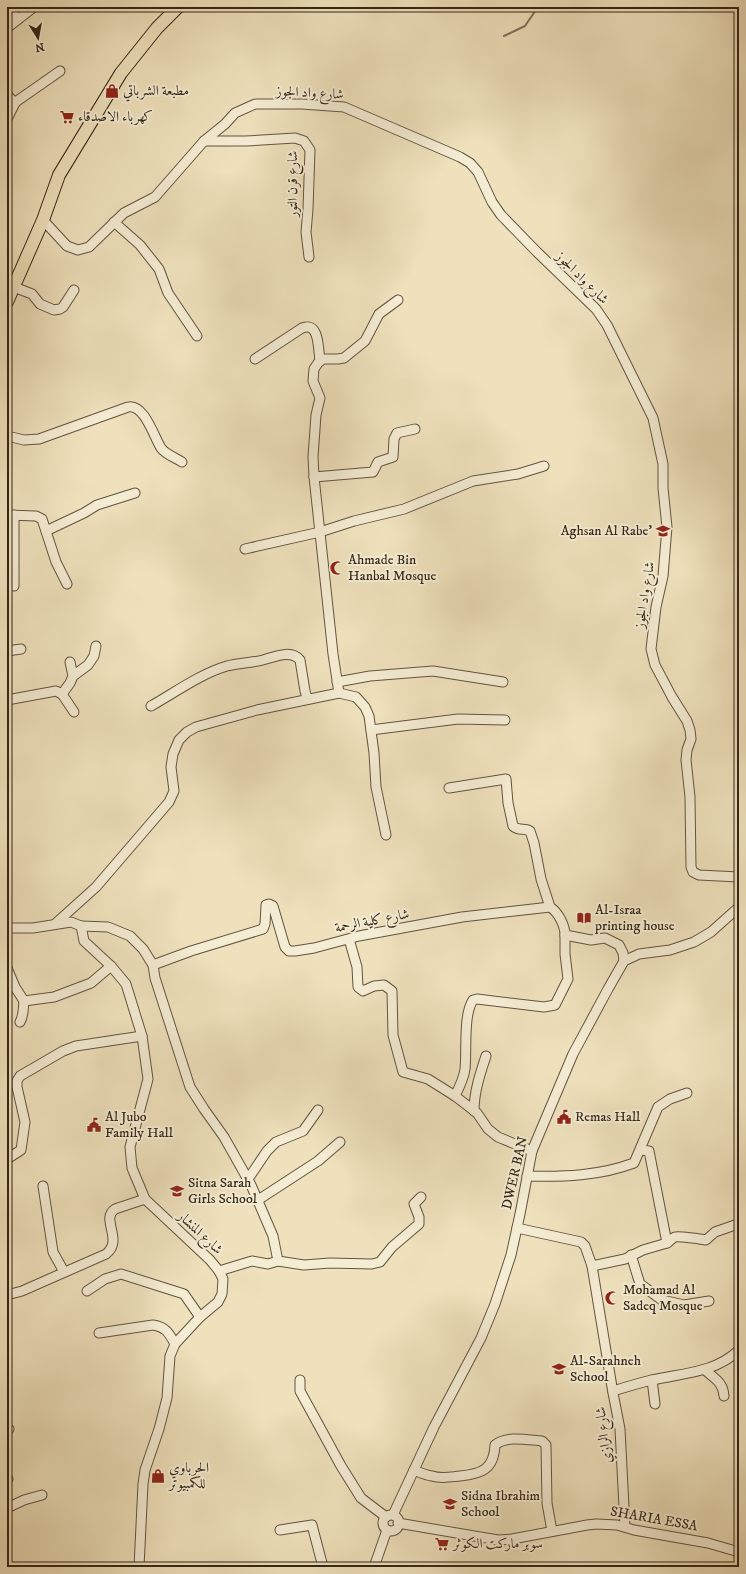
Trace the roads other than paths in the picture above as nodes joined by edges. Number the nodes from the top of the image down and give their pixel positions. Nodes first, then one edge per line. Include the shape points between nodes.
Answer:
1 (9, 7) edge
2 (34, 7) edge
3 (178, 7) edge
4 (18, 19) junction
5 (7, 28) edge
6 (60, 71) dead end
7 (7, 95) edge
8 (15, 103) junction
9 (7, 108) edge
10 (7, 119) edge
11 (204, 141) junction
12 (43, 220) junction
13 (114, 222) junction
14 (309, 257) dead end
15 (12, 284) edge
16 (74, 290) dead end
17 (398, 300) dead end
18 (7, 302) edge
19 (197, 336) dead end
20 (255, 359) dead end
21 (320, 361) junction
22 (415, 429) dead end
23 (7, 436) edge
24 (182, 462) dead end
25 (544, 466) dead end
26 (314, 477) junction
27 (135, 493) dead end
28 (10, 515) edge
29 (46, 531) junction
30 (320, 532) junction
31 (245, 549) dead end
32 (67, 584) dead end
33 (14, 586) dead end
34 (96, 646) dead end
35 (21, 649) dead end
36 (7, 651) edge
37 (70, 662) dead end
38 (73, 676) junction
39 (337, 682) junction
40 (503, 682) dead end
41 (340, 693) junction
42 (62, 694) junction
43 (307, 698) junction
44 (7, 700) edge
45 (151, 706) dead end
46 (74, 712) dead end
47 (505, 720) dead end
48 (371, 730) junction
49 (449, 788) dead end
50 (386, 835) dead end
51 (739, 877) edge
52 (550, 907) junction
53 (739, 907) edge
54 (56, 923) junction
55 (81, 926) junction
56 (7, 928) edge
57 (565, 935) junction
58 (349, 939) junction
59 (624, 961) junction
60 (153, 965) junction
61 (111, 966) junction
62 (7, 968) edge
63 (11, 988) edge
64 (24, 1001) junction
65 (20, 1022) dead end
66 (142, 1036) junction
67 (486, 1056) dead end
68 (687, 1094) dead end
69 (455, 1096) junction
70 (318, 1110) dead end
71 (474, 1111) junction
72 (340, 1142) dead end
73 (532, 1150) junction
74 (640, 1150) junction
75 (7, 1159) edge
76 (527, 1176) junction
77 (248, 1179) junction
78 (43, 1186) dead end
79 (421, 1197) dead end
80 (145, 1199) junction
81 (258, 1200) junction
82 (735, 1225) dead end
83 (517, 1228) junction
84 (667, 1243) junction
85 (631, 1255) junction
86 (278, 1261) junction
87 (592, 1266) junction
88 (219, 1271) junction
89 (64, 1272) junction
90 (87, 1291) dead end
91 (7, 1295) edge
92 (709, 1301) dead end
93 (200, 1317) junction
94 (98, 1333) dead end
95 (175, 1344) junction
96 (739, 1350) edge
97 (705, 1370) junction
98 (300, 1380) dead end
99 (652, 1380) junction
100 (613, 1390) junction
101 (724, 1396) dead end
102 (655, 1404) dead end
103 (414, 1470) junction
104 (42, 1495) dead end
105 (7, 1508) edge
106 (392, 1518) junction
107 (626, 1527) junction
108 (280, 1530) dead end
109 (387, 1530) junction
110 (552, 1531) junction
111 (739, 1552) edge
112 (139, 1567) edge
113 (323, 1567) edge
114 (374, 1567) edge

1 - 4 street
2 - 4 street
3 - 12 main road via 157,28 121,73 59,176
4 - 5 street
6 - 8 street
7 - 8 street
8 - 9 street
8 - 10 street
11 - 13 street, شارع واد الجوز via 155,197 124,213
11 - 14 street, شارع قرن التور via 295,138 306,143 310,153 306,232
11 - 51 street, شارع واد الجوز via 235,113 255,104 344,107 387,124 470,163 482,177 492,202 501,215 596,309 607,325 653,418 663,464 667,527 663,576 651,649 655,665 690,730 691,739 686,760 690,797 691,868 699,875
12 - 13 street, شارع واد الجوز via 67,246 78,250 89,247
12 - 15 main road
13 - 19 street via 140,245 159,269 168,293
15 - 16 street via 32,294 40,304 54,310 63,307
15 - 18 main road
17 - 21 street via 379,314 365,341 347,356
20 - 21 street via 307,327 316,332
21 - 26 street via 312,377 320,398 316,415
22 - 26 street via 397,433 393,457 378,462 372,472
23 - 24 street via 24,440 39,439 133,406 140,411 153,430 162,449
25 - 30 street via 518,474 473,481 404,509
26 - 30 street
27 - 29 street via 97,505 84,514
28 - 29 street via 39,517 44,522
28 - 33 street
29 - 32 street via 56,562
30 - 31 street
30 - 39 street
34 - 38 street via 94,656 88,665
35 - 36 street
37 - 38 street
38 - 42 street
39 - 40 street via 370,676 433,671
39 - 41 street
41 - 43 street
41 - 48 street via 356,697 363,705 369,716
42 - 44 street via 56,691
42 - 46 street
43 - 45 street via 300,660 295,655 283,654 219,669
43 - 54 street via 196,727 184,735 172,761 174,790 169,802 96,887
47 - 48 street via 458,719
48 - 50 street via 376,787
49 - 52 street via 506,779 513,826 530,831
52 - 57 street via 555,910
52 - 58 street, شارع كلية الرحمة via 462,917
53 - 59 street via 711,932 691,944 639,954
54 - 55 street via 71,922
54 - 56 street via 33,928
55 - 60 street via 108,927 130,936 143,949
55 - 61 street, شارع المنشار via 84,941
57 - 59 street via 592,940 605,938 618,946 623,953
57 - 69 street via 568,979 555,1005 544,1007 473,1000 466,1038 464,1072
58 - 60 street, شارع كلية الرحمة via 289,951 285,947 273,906 269,904 266,905 263,929
58 - 69 street via 356,966 358,988 364,991 384,985 392,992 393,1035 403,1072 428,1079
59 - 73 street, DWER BAN via 573,1054
60 - 77 street via 154,978 190,1087
61 - 64 street via 91,983 54,996
61 - 66 street, شارع المنشار via 126,984
62 - 63 street
63 - 64 street
64 - 65 street via 24,1016
66 - 75 street via 76,1046 20,1076 17,1087 25,1122 21,1150
66 - 80 street, شارع المنشار via 148,1079 130,1146 132,1168
67 - 71 street via 478,1080
68 - 74 street via 658,1106
69 - 71 street
70 - 77 street via 303,1131 276,1142
71 - 73 street via 488,1130 498,1137
72 - 81 street via 318,1161
73 - 76 street, DWER BAN
74 - 76 street via 634,1163 615,1170 580,1176
74 - 84 street via 649,1151
76 - 83 street, DWER BAN
77 - 81 street
78 - 89 street via 54,1252
79 - 86 street via 414,1204 419,1224 392,1247 380,1262 304,1266
80 - 88 street, شارع المنشار
80 - 89 street via 112,1212 110,1218 114,1242 109,1251
81 - 86 street via 273,1236
82 - 84 street via 715,1232 706,1240 679,1237
83 - 87 street, شارع الرازي via 581,1242
83 - 103 street, DWER BAN via 500,1289 481,1338
84 - 85 street
85 - 87 street
85 - 92 street via 640,1284 662,1300 684,1305
86 - 88 street via 268,1264 252,1261
87 - 100 street, شارع الرازي
88 - 93 street, شارع المنشار via 223,1279 222,1294 218,1302
89 - 91 street
90 - 93 street via 105,1279 121,1274 184,1294
93 - 95 street, شارع المنشار
94 - 95 street via 160,1326 167,1330
95 - 112 street, شارع المنشار via 170,1356 167,1398 145,1470
96 - 97 street via 718,1365
97 - 99 street
97 - 101 street via 723,1387
98 - 106 street via 300,1391 361,1498
99 - 100 street
99 - 102 street
100 - 107 street, شارع الرازي via 620,1429
103 - 106 street, DWER BAN
103 - 110 street via 447,1478 471,1476 485,1470 499,1441 519,1439 542,1442 546,1445 547,1503
104 - 105 street
106 - 109 street via 383,1524
106 - 109 street via 395,1529
106 - 110 street, SHARIA ESSA via 498,1540
107 - 110 street, SHARIA ESSA via 596,1524
107 - 111 street, SHARIA ESSA
108 - 113 street via 312,1525
109 - 114 street

